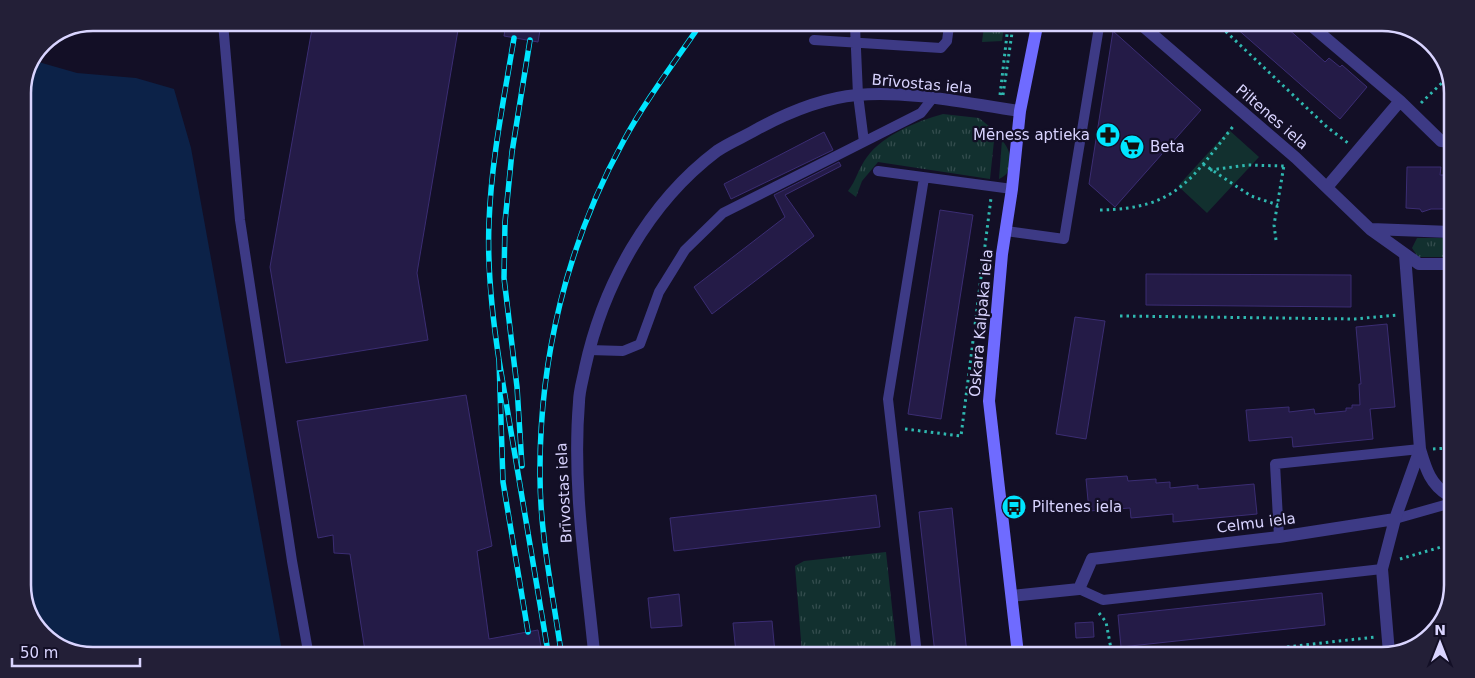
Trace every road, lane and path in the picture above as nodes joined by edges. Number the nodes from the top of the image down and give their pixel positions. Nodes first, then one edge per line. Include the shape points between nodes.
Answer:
1 (224, 31) edge
2 (855, 31) edge
3 (948, 31) edge
4 (1007, 31) edge
5 (1012, 31) edge
6 (1036, 31) edge
7 (1098, 31) edge
8 (1152, 31) edge
9 (1225, 31) edge
10 (1318, 31) edge
11 (814, 40) dead end
12 (856, 43) junction
13 (1443, 82) edge
14 (858, 95) junction
15 (932, 98) junction
16 (1400, 101) junction
17 (1001, 108) junction
18 (1020, 111) junction
19 (1411, 112) junction
20 (1243, 114) junction
21 (1444, 141) edge
22 (864, 142) junction
23 (1357, 151) junction
24 (1286, 152) junction
25 (1203, 164) junction
26 (1284, 166) junction
27 (1210, 170) junction
28 (878, 171) dead end
29 (924, 178) junction
30 (993, 186) junction
31 (1327, 187) junction
32 (1012, 189) junction
33 (1278, 205) junction
34 (1100, 210) dead end
35 (1370, 229) junction
36 (1006, 231) junction
37 (1444, 232) edge
38 (1276, 240) dead end
39 (1405, 255) junction
40 (1444, 264) edge
41 (1410, 314) junction
42 (1120, 316) dead end
43 (589, 350) junction
44 (892, 428) junction
45 (1420, 449) junction
46 (1444, 492) edge
47 (1444, 505) edge
48 (1395, 519) junction
49 (1279, 536) junction
50 (1444, 546) edge
51 (1382, 569) junction
52 (1079, 589) junction
53 (1012, 596) junction
54 (1096, 609) dead end
55 (1388, 636) junction
56 (1389, 646) edge
57 (307, 647) edge
58 (594, 647) edge
59 (917, 647) edge
60 (1017, 647) edge
61 (1111, 647) edge
62 (1288, 647) edge

1 - 57 lane via 240,220
2 - 12 lane
3 - 12 lane via 947,41 942,48
4 - 17 path
5 - 17 path
6 - 18 main road, Oskara Kalpaka iela
7 - 36 lane via 1064,239
8 - 20 street, Piltenes iela
9 - 23 path
10 - 16 street
11 - 12 lane
12 - 14 lane
13 - 19 path
14 - 15 street, Brīvostas iela
14 - 22 lane
14 - 43 street, Brīvostas iela via 816,104 778,118 718,150 690,176 654,215 622,264 602,308
15 - 17 street, Brīvostas iela
15 - 22 lane via 921,113
16 - 19 street
16 - 23 street
17 - 18 street, Brīvostas iela
18 - 32 main road, Oskara Kalpaka iela
19 - 21 street
20 - 24 street, Piltenes iela
20 - 25 path
22 - 43 lane via 724,213 685,250 660,292 640,344 623,352
23 - 31 street
24 - 26 path
24 - 31 street, Piltenes iela
25 - 27 path
25 - 34 path via 1185,184 1166,198 1129,210
26 - 27 path via 1248,165
26 - 33 path
27 - 33 path via 1251,196
28 - 29 lane
29 - 30 lane
29 - 44 lane via 888,399
30 - 32 lane
30 - 44 path via 961,436
31 - 35 street, Piltenes iela
32 - 36 main road, Oskara Kalpaka iela
33 - 38 path via 1274,225
35 - 37 street
35 - 39 street, Piltenes iela
36 - 53 main road, Oskara Kalpaka iela via 989,401
39 - 40 street, Piltenes iela via 1419,264
39 - 41 street
41 - 42 path via 1355,319
41 - 45 street
43 - 58 street, Brīvostas iela via 579,400 576,467
44 - 59 lane
45 - 46 street via 1427,473
45 - 48 street
45 - 49 lane via 1275,464
47 - 48 lane
48 - 49 street, Celmu iela
48 - 51 street
49 - 52 street, Celmu iela via 1092,559
50 - 51 path via 1402,558
51 - 52 lane via 1104,600
51 - 55 street
52 - 53 street
53 - 60 main road, Oskara Kalpaka iela
54 - 61 path via 1106,622
55 - 56 street
55 - 62 path

